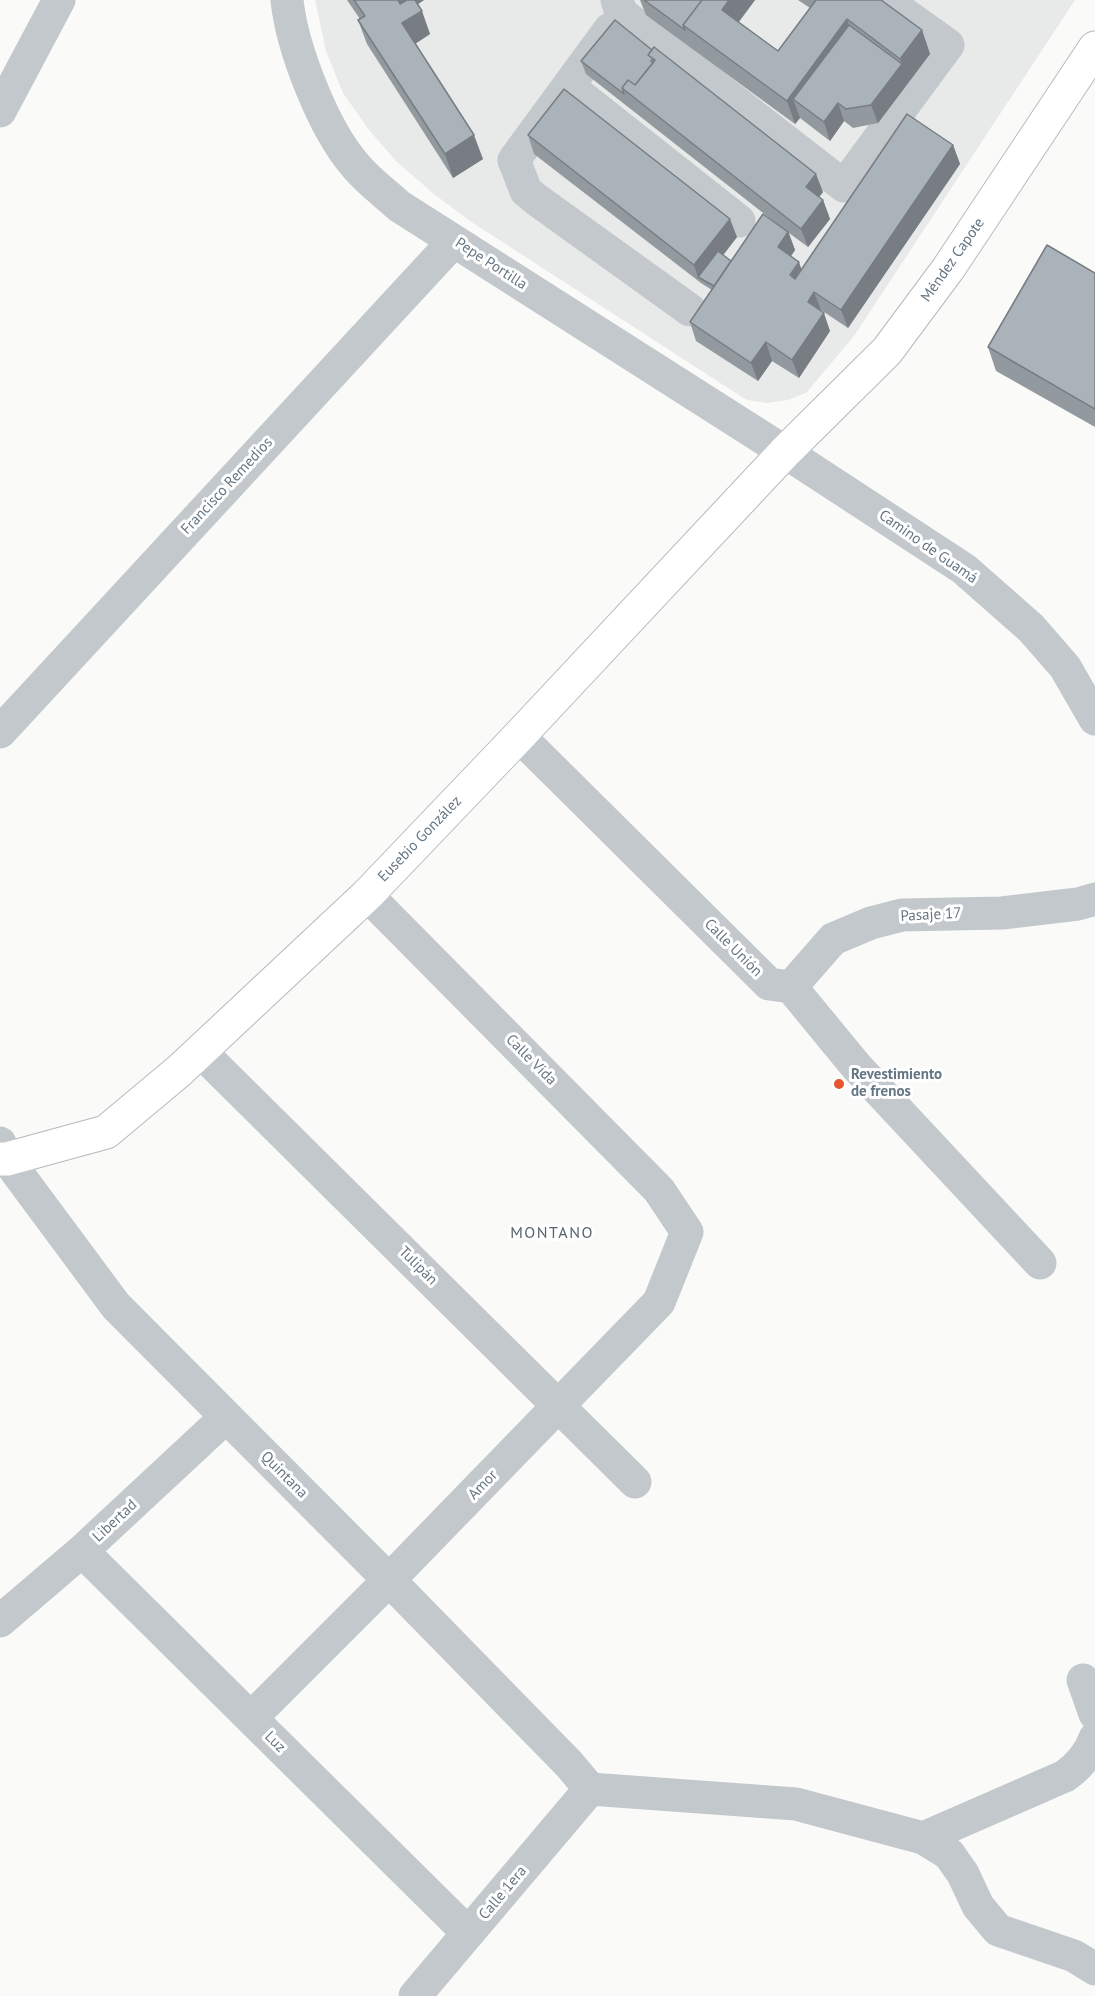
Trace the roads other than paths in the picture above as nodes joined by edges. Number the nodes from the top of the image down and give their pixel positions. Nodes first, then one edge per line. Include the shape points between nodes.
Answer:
1 (59, 0) edge
2 (287, 0) edge
3 (885, 0) edge
4 (619, 7) edge
5 (1095, 48) edge
6 (568, 86) junction
7 (0, 111) edge
8 (739, 221) dead end
9 (454, 241) junction
10 (690, 310) dead end
11 (785, 452) junction
12 (1095, 719) edge
13 (0, 732) edge
14 (519, 736) junction
15 (367, 895) junction
16 (1095, 900) edge
17 (791, 987) junction
18 (200, 1051) junction
19 (2, 1154) edge
20 (687, 1232) joint
21 (1040, 1263) dead end
22 (560, 1406) junction
23 (226, 1417) junction
24 (635, 1482) dead end
25 (82, 1551) junction
26 (389, 1580) junction
27 (0, 1621) edge
28 (1083, 1680) dead end
29 (1095, 1714) edge
30 (251, 1718) junction
31 (1095, 1738) edge
32 (590, 1789) junction
33 (923, 1838) junction
34 (468, 1933) junction
35 (1095, 1969) edge
36 (415, 1996) edge

1 - 7 street
2 - 9 street, Pepe Portilla via 290,24 308,81 354,165 399,206
3 - 4 street via 948,45 844,186
4 - 6 street
5 - 11 main road, Méndez Capote via 948,269 894,342
6 - 8 street
6 - 10 street via 514,160 526,191
9 - 11 street, Pepe Portilla
9 - 13 street, Francisco Remedios
11 - 12 street, Camino de Guamá via 964,569 1031,628 1065,667
11 - 14 main road, Eusebio González
14 - 15 main road, Eusebio González
14 - 17 street, Calle Unión via 769,984
15 - 18 main road, Eusebio González
15 - 20 street, Calle Vida via 659,1190
16 - 17 street, Pasaje 17 via 1002,913 902,915 871,923 833,939
17 - 21 street via 856,1066
18 - 19 main road, Eusebio González via 106,1132
18 - 22 street, Tulipán
19 - 23 street, Quintana via 117,1306
20 - 22 street, Amor via 659,1302
22 - 24 street, Tulipán
22 - 26 street, Amor
23 - 25 street, Libertad
23 - 26 street, Quintana
25 - 27 street, Libertad
25 - 30 street, Luz
26 - 30 street, Amor
26 - 32 street, Quintana
28 - 29 street
30 - 34 street, Luz
31 - 33 street via 1086,1757 1065,1776
32 - 33 street via 796,1804
32 - 34 street, Calle 1era
33 - 35 street via 949,1854 978,1906 998,1930 1074,1956
34 - 36 street, Calle 1era

